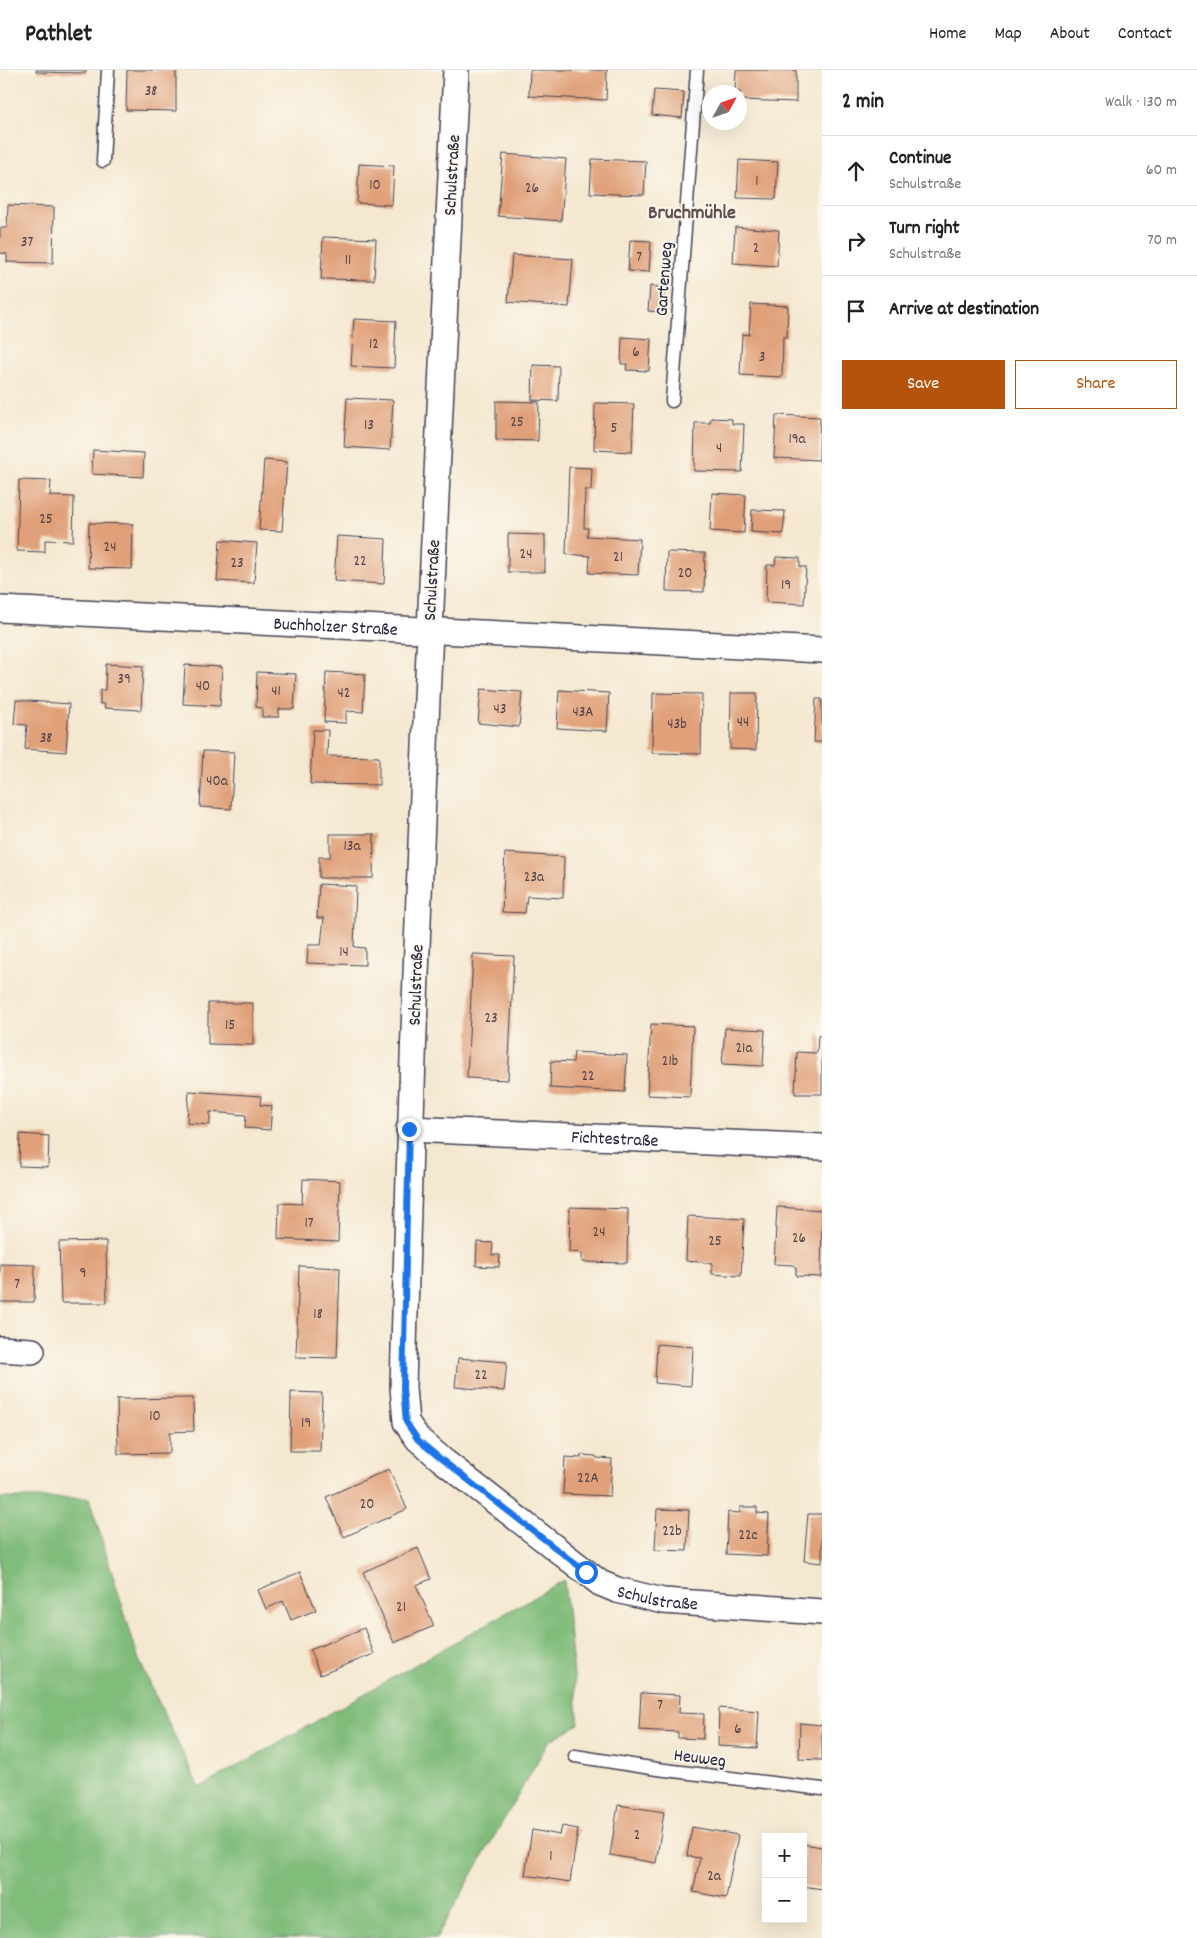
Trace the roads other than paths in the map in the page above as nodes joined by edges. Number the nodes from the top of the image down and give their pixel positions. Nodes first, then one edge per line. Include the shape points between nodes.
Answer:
1 (108, 70) edge
2 (456, 70) edge
3 (697, 70) edge
4 (103, 161) dead end
5 (672, 400) dead end
6 (0, 609) edge
7 (429, 631) junction
8 (822, 650) edge
9 (409, 1129) junction
10 (822, 1146) edge
11 (0, 1349) edge
12 (32, 1351) dead end
13 (822, 1612) edge
14 (575, 1756) dead end
15 (822, 1789) edge

1 - 4 lane
2 - 7 street, Schulstraße
3 - 5 lane, Gartenweg
6 - 7 street, Buchholzer Straße
7 - 8 street, Buchholzer Straße
7 - 9 street, Schulstraße
9 - 10 street, Fichtestraße
9 - 13 street, Schulstraße via 403,1388 406,1422 418,1440 600,1583 663,1601
11 - 12 street
14 - 15 lane, Heuweg

